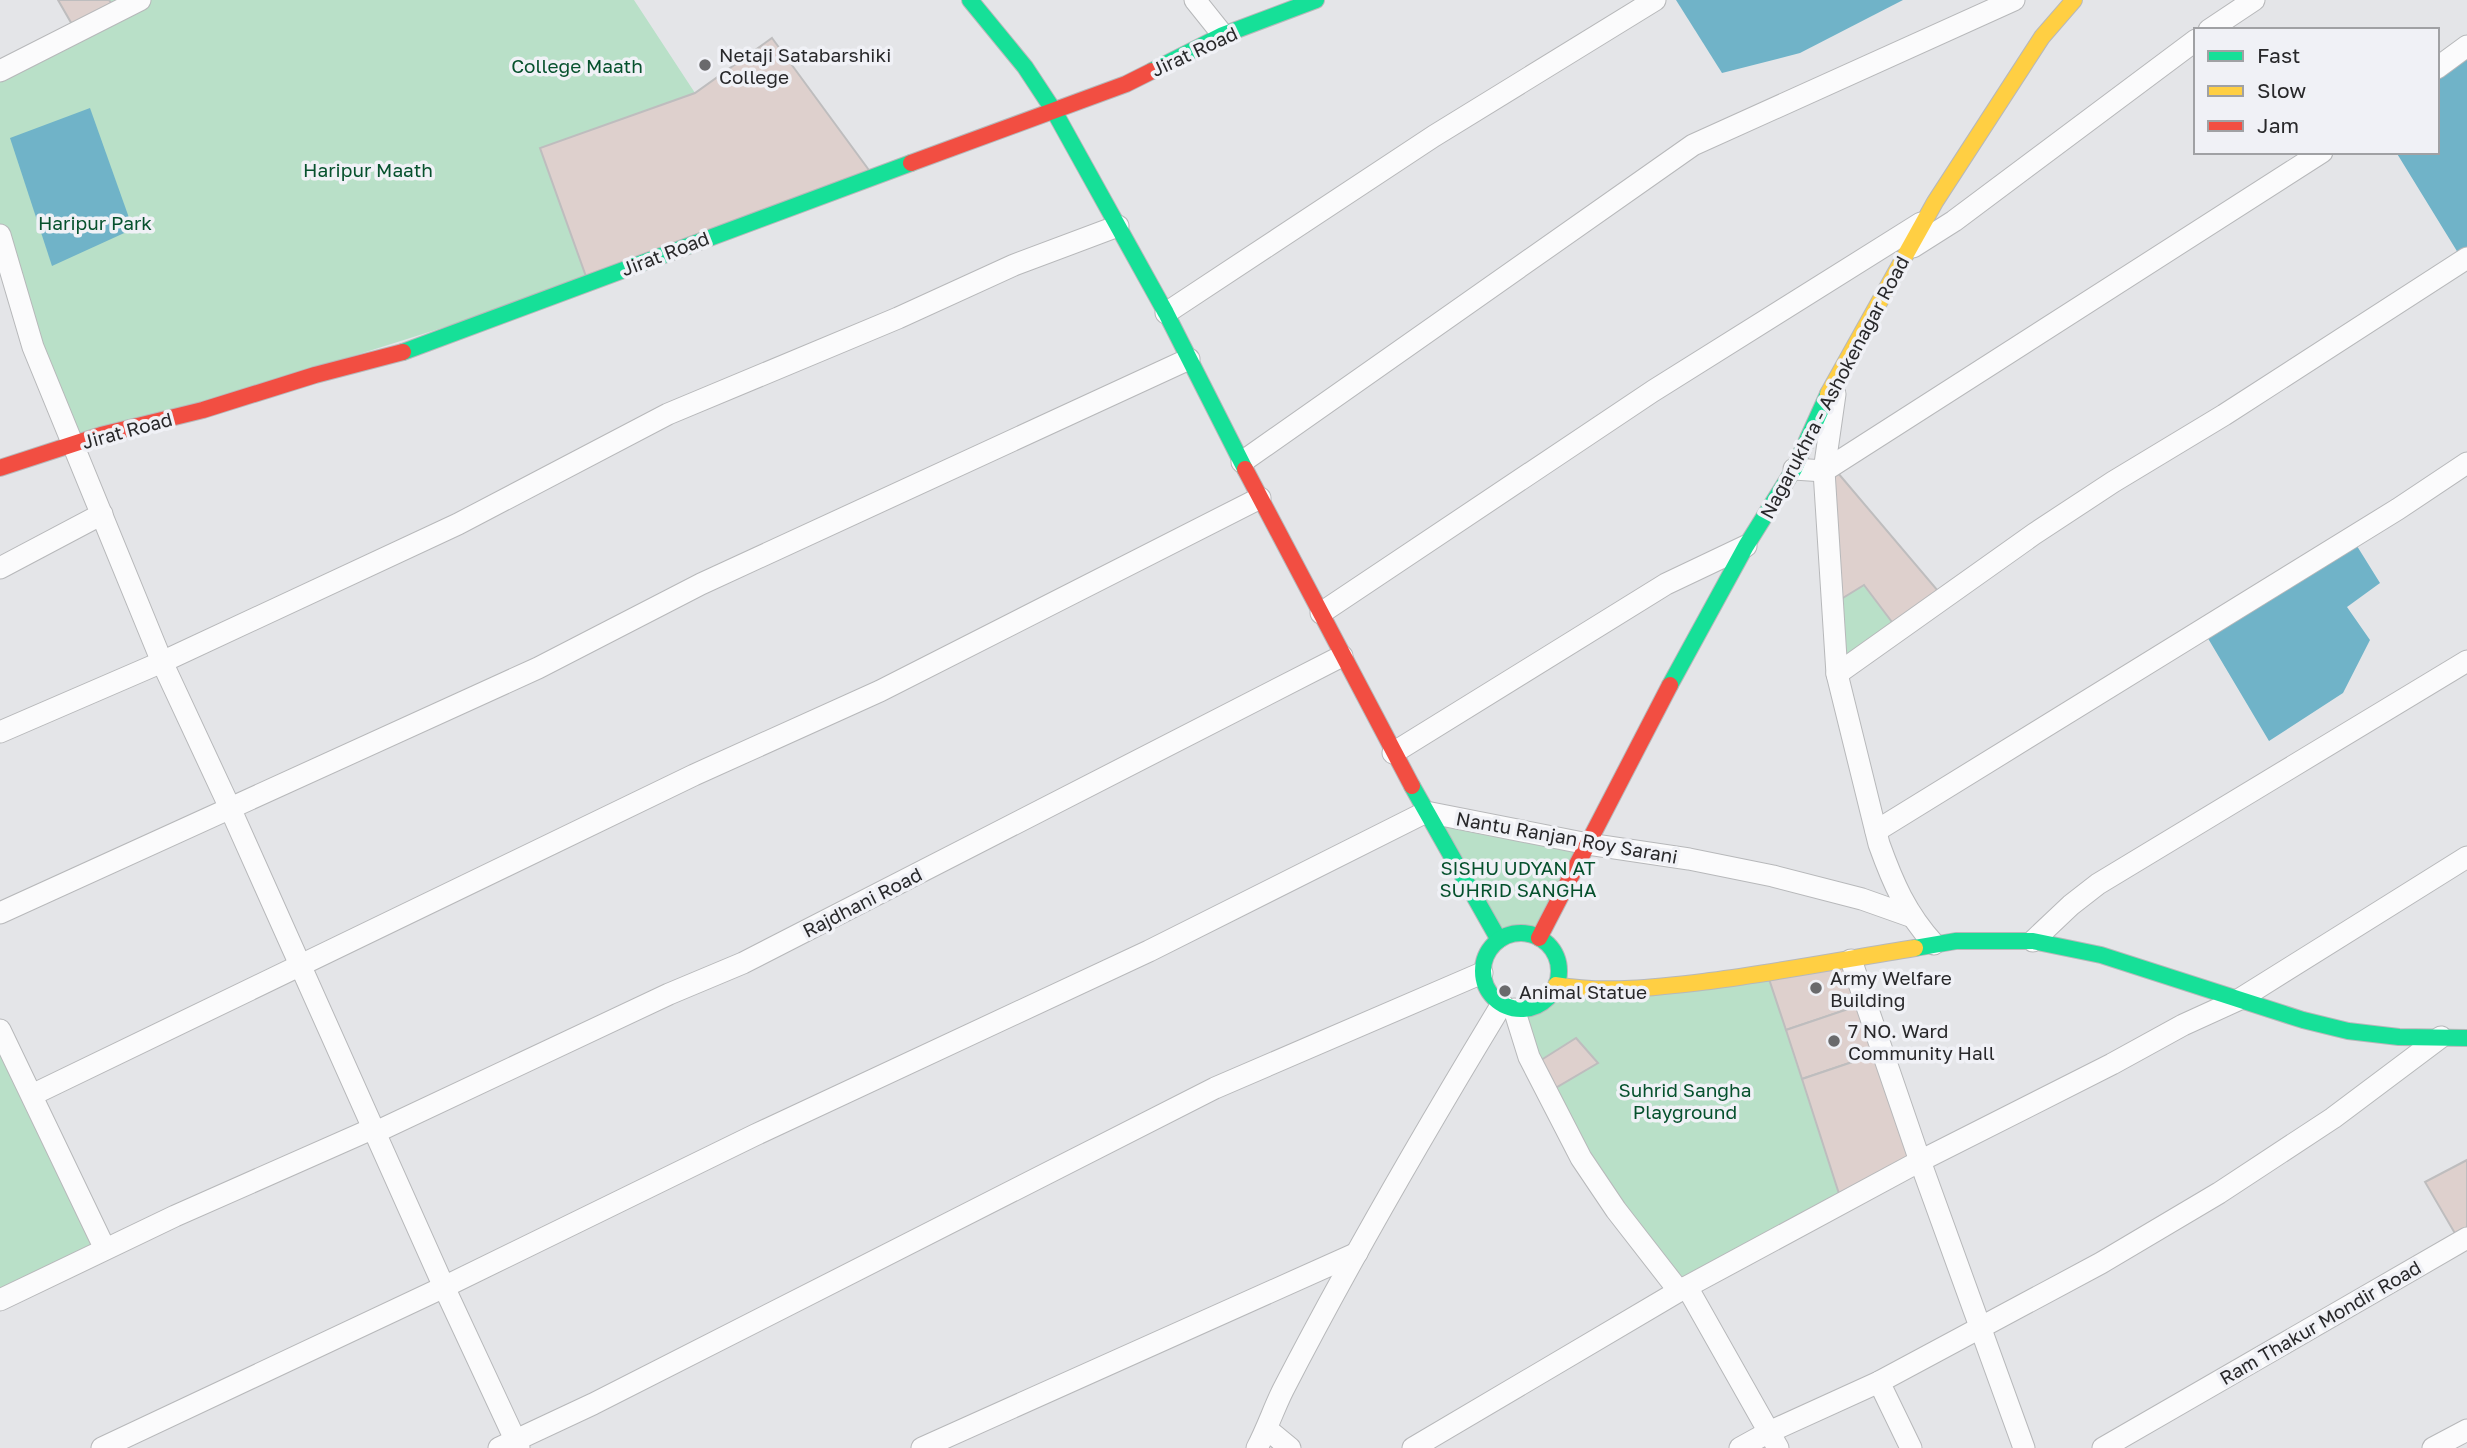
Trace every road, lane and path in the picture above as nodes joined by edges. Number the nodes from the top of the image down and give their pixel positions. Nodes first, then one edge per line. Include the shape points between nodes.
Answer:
1 (140, 0) edge
2 (970, 0) edge
3 (1195, 0) edge
4 (1317, 0) edge
5 (1655, 0) edge
6 (2014, 0) edge
7 (2074, 0) edge
8 (2254, 0) edge
9 (2212, 28) edge
10 (1223, 35) junction
11 (2194, 41) edge
12 (2467, 46) edge
13 (2439, 67) edge
14 (0, 71) edge
15 (1054, 111) junction
16 (2319, 154) edge
17 (1924, 222) junction
18 (1118, 226) junction
19 (0, 235) edge
20 (1908, 250) junction
21 (2467, 258) edge
22 (1166, 313) junction
23 (1189, 359) junction
24 (1838, 376) junction
25 (74, 444) junction
26 (1242, 462) junction
27 (2467, 463) edge
28 (0, 468) edge
29 (1794, 469) junction
30 (1824, 471) junction
31 (1260, 498) junction
32 (102, 514) junction
33 (1746, 546) junction
34 (0, 569) edge
35 (1321, 613) junction
36 (1342, 656) junction
37 (2467, 661) edge
38 (162, 662) junction
39 (1837, 674) junction
40 (0, 732) edge
41 (1394, 753) junction
42 (230, 808) junction
43 (1426, 812) junction
44 (1875, 831) junction
45 (1588, 844) junction
46 (2467, 857) edge
47 (0, 913) edge
48 (1910, 916) junction
49 (1539, 938) junction
50 (1499, 940) junction
51 (2033, 941) junction
52 (1934, 944) junction
53 (1851, 960) junction
54 (301, 965) junction
55 (1482, 972) junction
56 (1556, 985) junction
57 (2240, 999) junction
58 (1508, 1006) junction
59 (0, 1030) edge
60 (2443, 1036) junction
61 (2467, 1038) edge
62 (32, 1095) junction
63 (375, 1130) junction
64 (1920, 1161) junction
65 (2467, 1238) edge
66 (105, 1249) junction
67 (1357, 1253) junction
68 (444, 1287) junction
69 (1683, 1289) junction
70 (0, 1300) edge
71 (1980, 1326) junction
72 (1879, 1382) junction
73 (1267, 1429) junction
74 (2467, 1430) edge
75 (1774, 1440) edge
76 (2133, 1441) edge
77 (511, 1446) edge
78 (102, 1448) edge
79 (922, 1448) edge
80 (1258, 1448) edge
81 (1290, 1448) edge
82 (1413, 1448) edge
83 (1740, 1448) edge
84 (1910, 1448) edge
85 (2024, 1448) edge
86 (2103, 1448) edge
87 (2433, 1448) edge

1 - 14 street
2 - 15 main road via 1007,43
3 - 10 street
4 - 10 main road, Jirat Road
5 - 22 street via 1434,136
6 - 26 street via 1693,145
7 - 17 main road, Nagarukhra - Ashokenagar Road via 1999,100
8 - 9 street
10 - 15 main road, Jirat Road via 1126,84
11 - 20 street via 1954,221
12 - 13 street
15 - 18 main road
15 - 25 main road, Jirat Road via 399,353
16 - 30 street
17 - 20 main road, Nagarukhra - Ashokenagar Road
17 - 35 street via 1653,391
18 - 22 main road
18 - 38 street via 1014,265 667,414 458,524
19 - 25 street via 33,347
20 - 24 main road, Nagarukhra - Ashokenagar Road
21 - 39 street via 2034,534
22 - 23 main road
23 - 26 main road
23 - 42 street via 701,584 538,668
24 - 29 main road, Nagarukhra - Ashokenagar Road
24 - 30 street
25 - 28 main road, Jirat Road
25 - 32 street
26 - 31 main road
27 - 44 street
29 - 30 street
29 - 33 main road, Nagarukhra - Ashokenagar Road
30 - 39 street
31 - 35 main road
31 - 54 street via 880,691 694,775
32 - 34 street
32 - 38 street
33 - 41 street via 1666,584
33 - 45 main road, Nagarukhra - Ashokenagar Road
35 - 36 main road
36 - 41 main road
36 - 63 street, Rajdhani Road via 743,963
37 - 51 street via 2098,884
38 - 40 street
38 - 42 street
39 - 44 street
41 - 43 main road
42 - 47 street
42 - 54 street
43 - 45 street, Nantu Ranjan Roy Sarani
43 - 50 main road
43 - 68 street via 1149,951
44 - 48 street
45 - 48 street, Nantu Ranjan Roy Sarani via 1773,876
45 - 49 main road, Nagarukhra - Ashokenagar Road
46 - 57 street
48 - 52 street
49 - 50 main road via 1522,933
49 - 56 main road via 1558,961
50 - 55 main road via 1484,960
51 - 52 main road
51 - 57 main road via 2101,956
52 - 53 main road
53 - 56 main road via 1670,986 1583,990
53 - 64 street
54 - 62 street
54 - 63 street
55 - 58 main road via 1492,996
55 - 77 street via 1215,1088
56 - 58 main road via 1539,1004
57 - 60 main road via 2348,1031
57 - 64 street
58 - 67 street via 1418,1145
58 - 69 street via 1581,1158 1616,1210
59 - 62 street
60 - 61 main road
60 - 71 street via 2333,1118 2219,1193 2101,1263
62 - 66 street
63 - 66 street, Rajdhani Road
63 - 68 street
64 - 69 street
64 - 71 street
65 - 76 street, Ram Thakur Mondir Road via 2174,1406
66 - 70 street, Rajdhani Road
67 - 73 street
67 - 79 street
68 - 77 street
68 - 78 street
69 - 75 street
69 - 82 street
71 - 72 street
71 - 85 street
72 - 75 street
72 - 84 street
73 - 80 street
73 - 81 street
74 - 87 street
75 - 83 street
76 - 86 street, Ram Thakur Mondir Road

